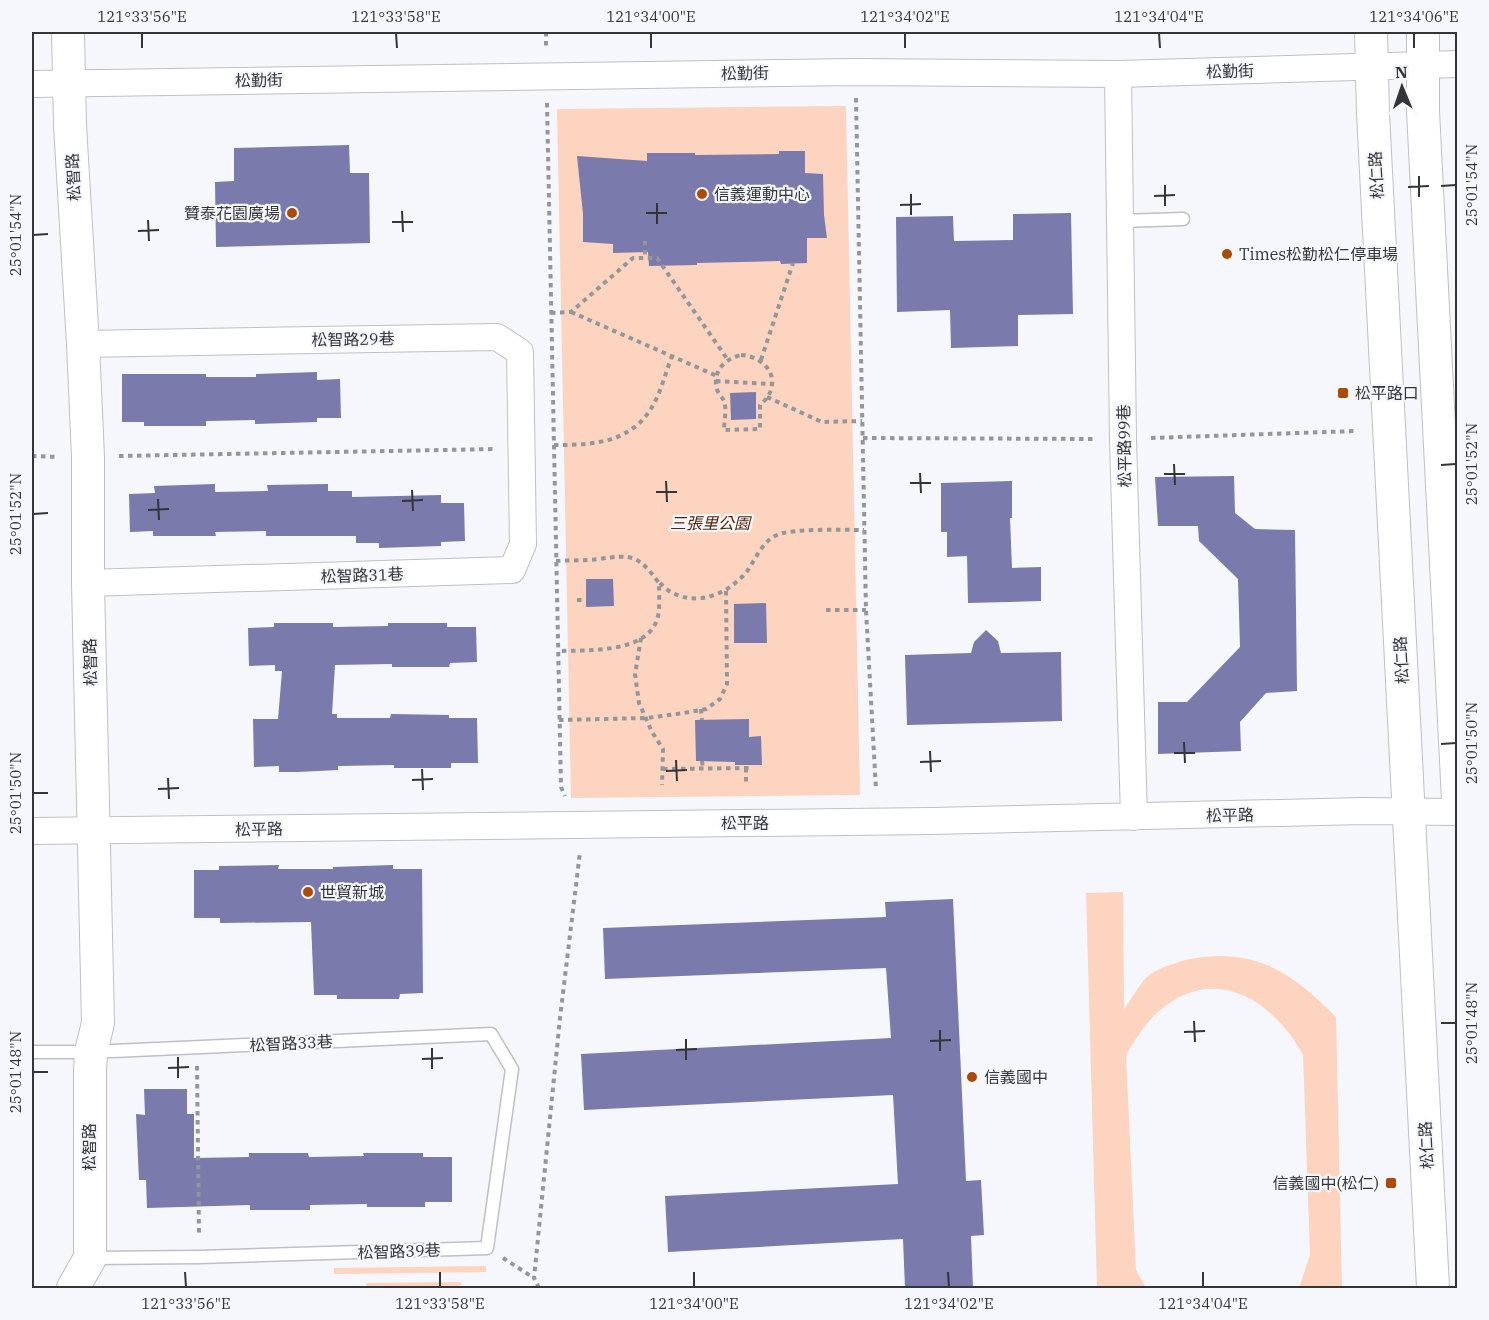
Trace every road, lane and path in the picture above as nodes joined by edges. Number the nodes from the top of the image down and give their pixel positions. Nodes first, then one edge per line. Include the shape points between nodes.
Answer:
1 (68, 32) edge
2 (546, 32) edge
3 (1371, 32) edge
4 (1423, 32) edge
5 (1458, 64) edge
6 (1372, 66) junction
7 (1424, 66) junction
8 (855, 72) junction
9 (1118, 74) junction
10 (546, 76) junction
11 (32, 84) edge
12 (69, 84) junction
13 (1183, 219) dead end
14 (1121, 221) junction
15 (645, 241) dead end
16 (645, 258) junction
17 (793, 263) dead end
18 (571, 312) junction
19 (551, 313) junction
20 (83, 344) junction
21 (672, 356) junction
22 (728, 360) junction
23 (761, 360) junction
24 (717, 378) junction
25 (741, 382) junction
26 (772, 384) junction
27 (741, 391) dead end
28 (767, 398) junction
29 (862, 421) junction
30 (554, 445) junction
31 (521, 449) junction
32 (32, 456) edge
33 (88, 457) junction
34 (864, 530) junction
35 (556, 561) junction
36 (659, 583) junction
37 (88, 584) junction
38 (726, 589) junction
39 (577, 600) dead end
40 (586, 600) dead end
41 (826, 610) dead end
42 (866, 610) junction
43 (726, 612) junction
44 (734, 612) dead end
45 (641, 638) junction
46 (558, 651) junction
47 (701, 709) junction
48 (647, 718) junction
49 (559, 720) junction
50 (702, 720) dead end
51 (702, 761) dead end
52 (746, 768) junction
53 (753, 768) dead end
54 (702, 769) junction
55 (663, 770) junction
56 (746, 784) dead end
57 (662, 785) dead end
58 (876, 790) dead end
59 (1458, 800) edge
60 (1458, 812) edge
61 (1409, 813) junction
62 (1134, 817) junction
63 (579, 824) junction
64 (32, 831) edge
65 (94, 831) junction
66 (197, 1047) junction
67 (32, 1052) edge
68 (91, 1052) junction
69 (487, 1248) junction
70 (199, 1257) junction
71 (90, 1258) junction
72 (534, 1278) junction
73 (73, 1288) edge
74 (539, 1288) edge
75 (1433, 1288) edge

1 - 12 street, 松智路
2 - 10 path
3 - 6 street, 松仁路
4 - 7 street
5 - 7 street, 松勤街
6 - 7 street, 松勤街
6 - 9 street, 松勤街
6 - 61 street, 松仁路
7 - 59 street via 1423,111
8 - 9 street, 松勤街
8 - 10 street, 松勤街
8 - 29 path
9 - 14 street, 松平路99巷
10 - 12 street, 松勤街
10 - 19 path
11 - 12 street, 松勤街
12 - 20 street, 松智路
13 - 14 lane
14 - 62 street, 松平路99巷
15 - 16 path
16 - 18 path via 633,258
16 - 22 path via 657,258
17 - 23 path
18 - 19 path
18 - 21 path
19 - 30 path
20 - 31 street, 松智路29巷 via 497,337 520,352
20 - 33 street, 松智路
21 - 24 path
21 - 30 path via 648,413 636,426 606,441
22 - 23 path via 751,355
22 - 24 path
23 - 26 path via 771,374
24 - 25 path
24 - 28 path via 717,390 724,401 724,430 760,429 760,405
25 - 26 path
25 - 27 path
26 - 28 path
28 - 29 path via 822,422
29 - 34 path
30 - 31 path
30 - 35 path
31 - 33 path
31 - 37 street, 松智路31巷 via 523,544 512,570
32 - 33 path
33 - 37 street, 松智路
34 - 38 path via 776,535 764,544 745,574
34 - 42 path
35 - 36 path via 597,560 616,555 633,558 647,567
35 - 46 path
36 - 38 path via 674,594 691,599 713,597
36 - 45 path via 658,617
37 - 65 street, 松智路
38 - 43 path
39 - 40 path
41 - 42 path
42 - 58 path
43 - 44 path
43 - 47 path via 728,684 720,699
45 - 46 path via 604,650
45 - 48 path via 635,674 639,703
46 - 49 path
47 - 48 path
47 - 50 path
48 - 49 path
48 - 55 path via 663,749
49 - 63 path via 561,787
51 - 54 path
52 - 53 path
52 - 54 path
52 - 56 path
54 - 55 path
55 - 57 path
60 - 61 street, 松平路
61 - 62 street, 松平路
61 - 75 street, 松仁路
62 - 63 street, 松平路
63 - 65 street, 松平路
63 - 72 path via 580,848
64 - 65 street, 松平路
65 - 68 street, 松智路 via 98,1023
66 - 68 lane, 松智路33巷
66 - 69 lane, 松智路33巷 via 491,1034 512,1069
66 - 70 path
67 - 68 lane, 松智路33巷
68 - 71 street, 松智路
69 - 70 lane, 松智路39巷
69 - 72 path
70 - 71 lane, 松智路39巷
71 - 73 street, 松智路
72 - 74 path

